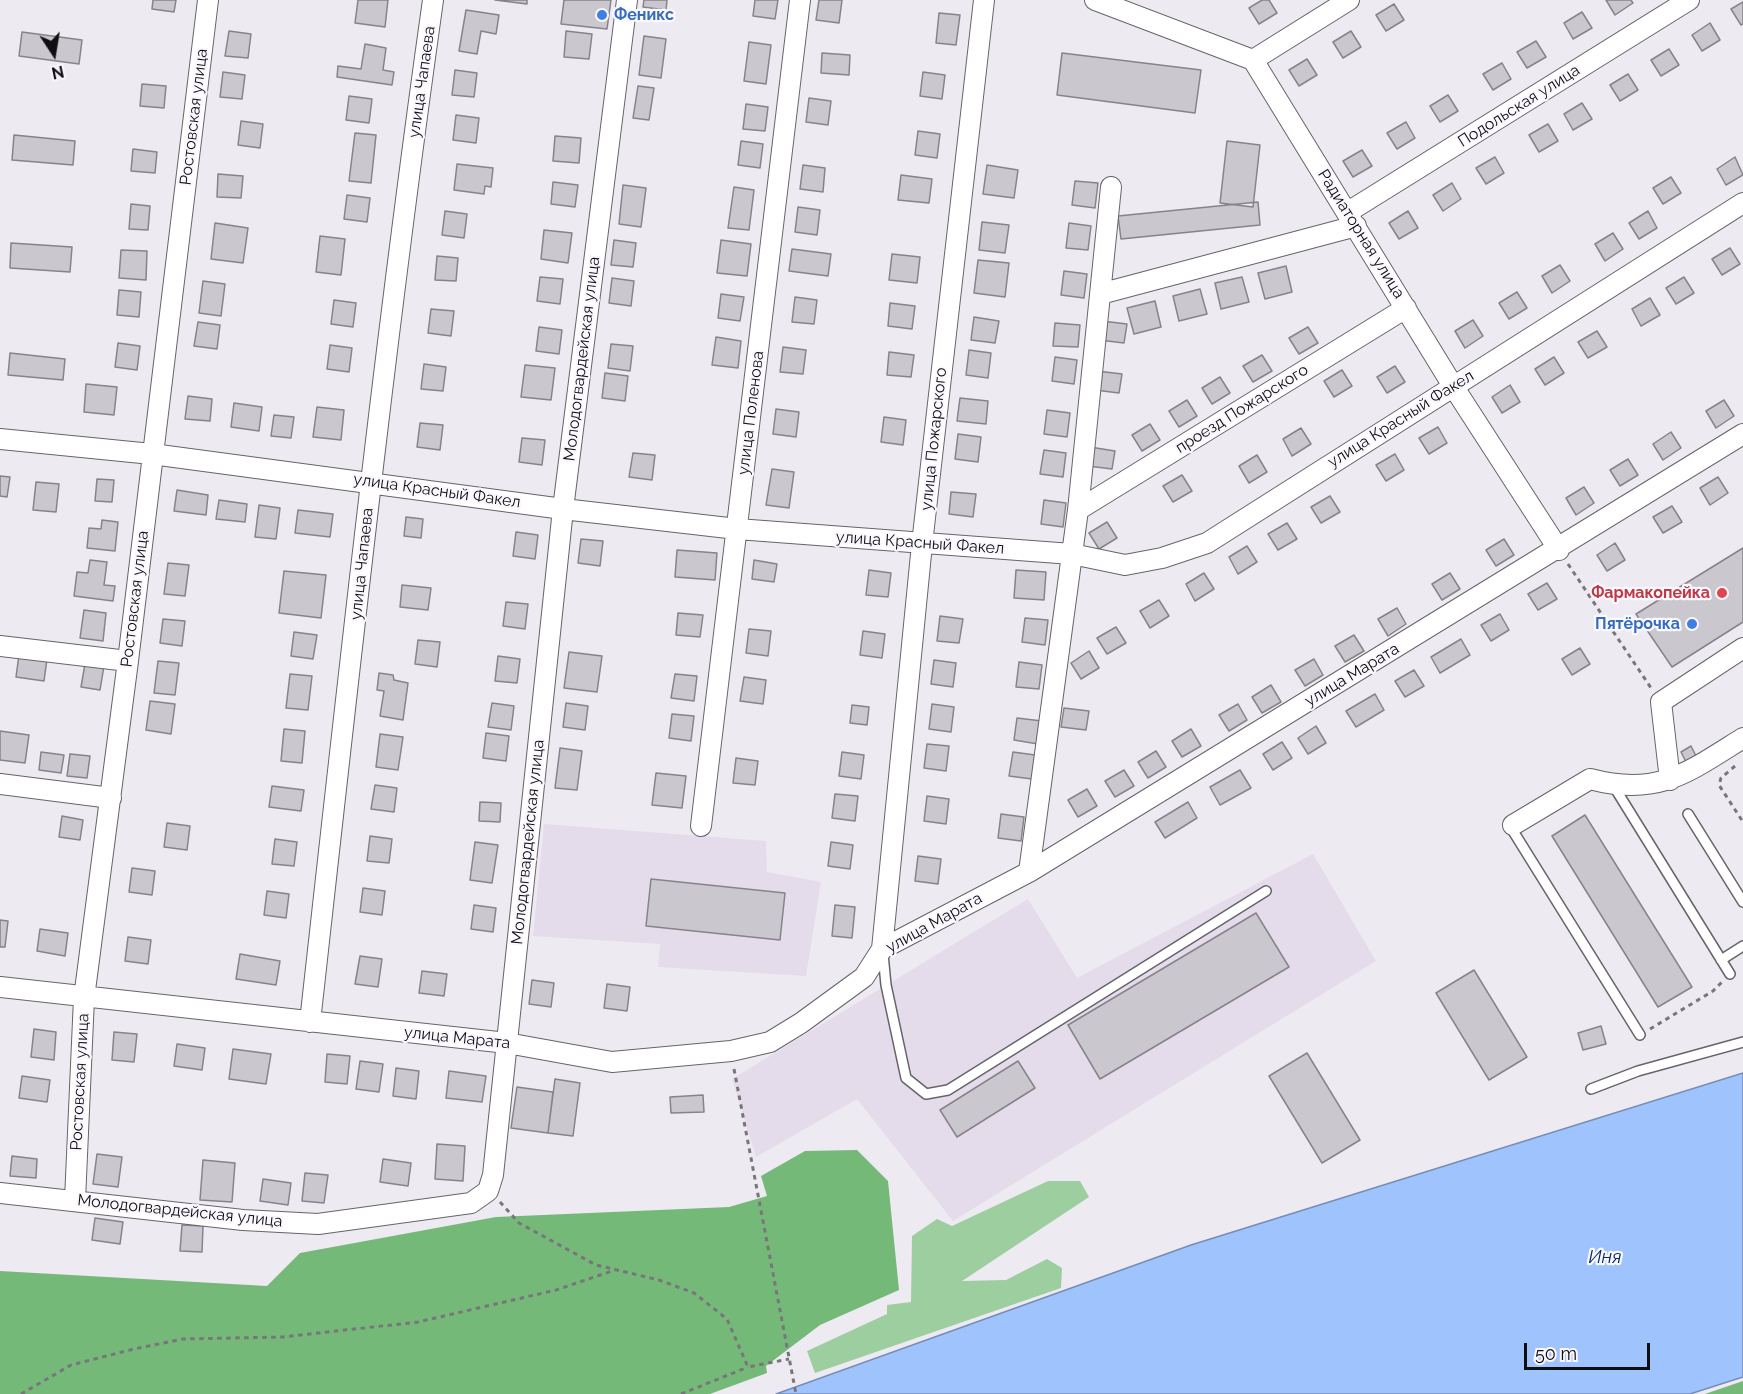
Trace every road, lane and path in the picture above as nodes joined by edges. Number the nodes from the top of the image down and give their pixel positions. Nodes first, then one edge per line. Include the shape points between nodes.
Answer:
1 (208, 0) edge
2 (433, 0) edge
3 (627, 0) edge
4 (800, 0) edge
5 (984, 0) edge
6 (1095, 0) edge
7 (1349, 0) edge
8 (1689, 0) edge
9 (1252, 60) junction
10 (1111, 187) dead end
11 (1743, 203) edge
12 (1352, 219) junction
13 (1100, 294) junction
14 (1406, 308) junction
15 (1453, 386) junction
16 (1743, 434) edge
17 (0, 439) edge
18 (152, 454) junction
19 (371, 482) junction
20 (563, 509) junction
21 (1078, 510) junction
22 (737, 529) junction
23 (922, 544) junction
24 (1559, 550) junction
25 (1072, 554) junction
26 (0, 646) edge
27 (1743, 648) edge
28 (129, 661) junction
29 (1661, 702) junction
30 (1743, 738) edge
31 (1738, 763) dead end
32 (1670, 780) junction
33 (0, 784) edge
34 (1612, 785) junction
35 (111, 798) junction
36 (1688, 814) dead end
37 (1743, 822) edge
38 (1513, 825) joint
39 (701, 826) dead end
40 (1029, 872) junction
41 (1266, 891) dead end
42 (1743, 902) edge
43 (1743, 946) edge
44 (882, 949) junction
45 (1721, 960) junction
46 (1730, 974) joint
47 (0, 987) edge
48 (84, 998) junction
49 (310, 1022) junction
50 (1640, 1035) joint
51 (1743, 1042) edge
52 (507, 1043) junction
53 (731, 1051) junction
54 (1591, 1089) dead end
55 (488, 1191) junction
56 (0, 1193) edge
57 (75, 1200) junction
58 (615, 1270) junction
59 (789, 1359) junction
60 (748, 1368) junction
61 (21, 1394) edge
62 (681, 1394) edge
63 (796, 1394) edge

1 - 18 street, Ростовская улица
2 - 19 street, улица Чапаева
3 - 20 street, Молодогвардейская улица
4 - 22 street, улица Поленова
5 - 23 street, улица Пожарского
6 - 9 street
7 - 9 street
8 - 12 street, Подольская улица
9 - 12 street, Радиаторная улица
10 - 13 street
11 - 15 street, улица Красный Факел
12 - 13 street, Подольская улица
12 - 14 street, Радиаторная улица
13 - 21 street
14 - 15 street, Радиаторная улица
14 - 21 street, проезд Пожарского
15 - 24 street, Радиаторная улица
15 - 25 street, улица Красный Факел via 1207,543 1125,566
16 - 24 street, улица Марата
17 - 18 street, улица Красный Факел
18 - 19 street, улица Красный Факел
18 - 28 street, Ростовская улица
19 - 20 street, улица Красный Факел
19 - 49 street, улица Чапаева
20 - 22 street, улица Красный Факел
20 - 52 street, Молодогвардейская улица
21 - 25 street
22 - 23 street, улица Красный Факел
22 - 39 street, улица Поленова
23 - 25 street, улица Красный Факел
23 - 44 street, улица Пожарского
24 - 29 path
24 - 40 street, улица Марата
25 - 40 street
26 - 28 street
27 - 29 street
28 - 35 street, Ростовская улица
29 - 32 street
30 - 32 street
31 - 37 path via 1719,781
32 - 34 street via 1650,786
33 - 35 street
34 - 38 street via 1590,779
34 - 45 lane
35 - 48 street, Ростовская улица
36 - 42 lane
38 - 50 lane
40 - 44 street, улица Марата
41 - 44 lane via 948,1090 926,1094 906,1078
43 - 45 lane
44 - 53 street, улица Марата via 864,977 801,1023 770,1042
45 - 46 lane
46 - 50 path via 1713,991
47 - 48 street, улица Марата
48 - 49 street, улица Марата
48 - 57 street, Ростовская улица
49 - 52 street, улица Марата
51 - 54 lane via 1638,1071
52 - 53 street, улица Марата via 612,1062
52 - 55 street, Молодогвардейская улица
53 - 59 path
55 - 57 street, Молодогвардейская улица via 471,1203 318,1224 243,1220
55 - 58 path via 519,1223 596,1265
56 - 57 street, Молодогвардейская улица
58 - 60 path via 694,1293 727,1319
58 - 61 path via 556,1290 418,1322 283,1337 183,1340 134,1349 71,1365
59 - 60 path
59 - 63 path
60 - 62 path

